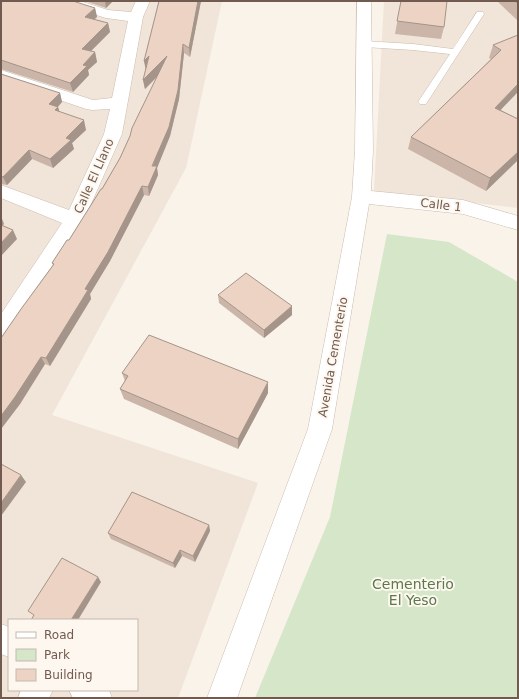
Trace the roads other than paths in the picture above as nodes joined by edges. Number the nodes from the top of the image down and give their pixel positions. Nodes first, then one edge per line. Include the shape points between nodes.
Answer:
1 (65, 1) edge
2 (364, 1) edge
3 (140, 9) edge
4 (480, 14) dead end
5 (364, 44) junction
6 (455, 52) junction
7 (1, 75) edge
8 (423, 102) dead end
9 (120, 103) junction
10 (1, 191) edge
11 (361, 197) junction
12 (74, 220) junction
13 (518, 223) edge
14 (1, 332) edge
15 (86, 691) edge
16 (97, 698) edge
17 (222, 698) edge

1 - 3 street via 106,14
2 - 5 street, Avenida Cementerio
3 - 9 street, Calle El Llano
4 - 6 lane
5 - 6 lane
5 - 11 street, Avenida Cementerio via 364,150
6 - 8 lane
7 - 9 street via 92,105
9 - 12 street, Calle El Llano via 113,134
10 - 12 street
11 - 13 street, Calle 1 via 463,207
11 - 17 street, Avenida Cementerio via 320,429
12 - 14 street, Calle El Llano
15 - 16 street

